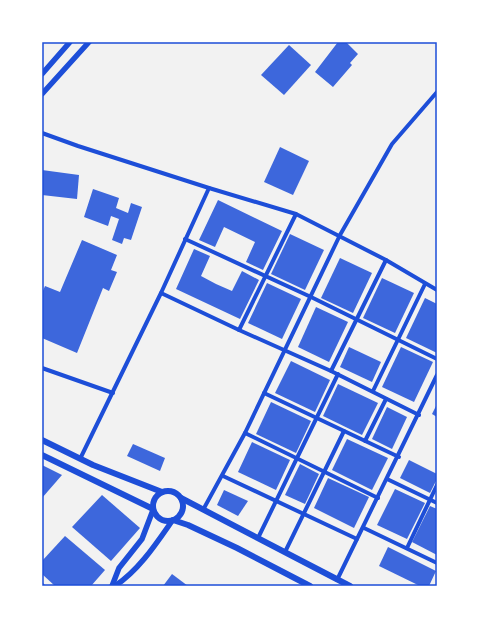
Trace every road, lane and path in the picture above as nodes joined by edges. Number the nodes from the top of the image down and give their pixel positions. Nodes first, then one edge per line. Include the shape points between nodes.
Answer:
1 (70, 42) edge
2 (89, 42) edge
3 (42, 74) edge
4 (437, 92) edge
5 (42, 94) edge
6 (42, 133) edge
7 (208, 188) junction
8 (296, 214) junction
9 (340, 235) junction
10 (185, 239) junction
11 (386, 260) junction
12 (266, 278) junction
13 (425, 284) junction
14 (437, 290) edge
15 (160, 293) junction
16 (311, 297) junction
17 (355, 320) junction
18 (239, 330) junction
19 (399, 340) junction
20 (285, 351) junction
21 (437, 359) edge
22 (42, 368) edge
23 (331, 371) junction
24 (338, 374) junction
25 (437, 375) edge
26 (435, 385) edge
27 (373, 391) junction
28 (113, 393) junction
29 (264, 393) junction
30 (386, 399) junction
31 (419, 415) junction
32 (318, 418) junction
33 (344, 431) junction
34 (245, 433) junction
35 (42, 440) edge
36 (365, 441) junction
37 (42, 455) edge
38 (399, 457) junction
39 (298, 458) junction
40 (80, 459) junction
41 (325, 472) junction
42 (224, 476) junction
43 (387, 479) junction
44 (437, 485) edge
45 (162, 492) junction
46 (181, 498) junction
47 (378, 498) junction
48 (430, 500) junction
49 (276, 501) junction
50 (437, 503) edge
51 (153, 509) junction
52 (203, 510) junction
53 (305, 514) junction
54 (172, 520) junction
55 (364, 528) junction
56 (258, 538) junction
57 (357, 539) junction
58 (407, 548) junction
59 (285, 552) junction
60 (437, 563) edge
61 (337, 580) junction
62 (112, 586) edge
63 (115, 586) edge
64 (310, 586) edge
65 (350, 586) edge

1 - 3 street
2 - 5 street
4 - 9 street via 392,144
6 - 7 street
7 - 8 street
7 - 10 street
8 - 9 street
8 - 12 street
9 - 11 street
9 - 16 street
10 - 12 street
10 - 15 street
11 - 13 street
11 - 17 street
12 - 16 street
12 - 18 street
13 - 14 street
13 - 19 street
15 - 18 street
15 - 28 street
16 - 17 street
16 - 20 street
17 - 19 street
17 - 23 street
18 - 20 street
19 - 21 street
19 - 27 street
20 - 23 street
20 - 29 street
22 - 28 street
23 - 24 street
24 - 27 street
24 - 32 street
25 - 26 street
26 - 31 street
27 - 30 street
28 - 40 street
29 - 32 street
29 - 34 street
30 - 31 street
30 - 36 street
31 - 38 street
32 - 33 street
32 - 39 street
33 - 36 street
33 - 41 street
34 - 39 street
34 - 42 street
35 - 40 main road
36 - 38 street
37 - 51 main road
38 - 43 street
39 - 41 street
39 - 49 street
40 - 45 main road
41 - 47 street
41 - 53 street
42 - 49 street
42 - 52 street
43 - 47 street
43 - 48 street
44 - 48 street
45 - 46 main road via 171,491
45 - 51 main road via 154,501
46 - 52 main road
46 - 54 main road via 182,511
47 - 55 street
48 - 50 street
48 - 58 street
49 - 53 street
49 - 56 street
51 - 54 main road via 162,520
51 - 62 street via 142,539 118,568
52 - 56 main road
53 - 57 street
53 - 59 street
54 - 63 street via 139,564
54 - 64 main road via 237,548
55 - 57 street
55 - 58 street
56 - 59 main road
57 - 61 street
58 - 60 street
59 - 61 main road
61 - 65 main road

